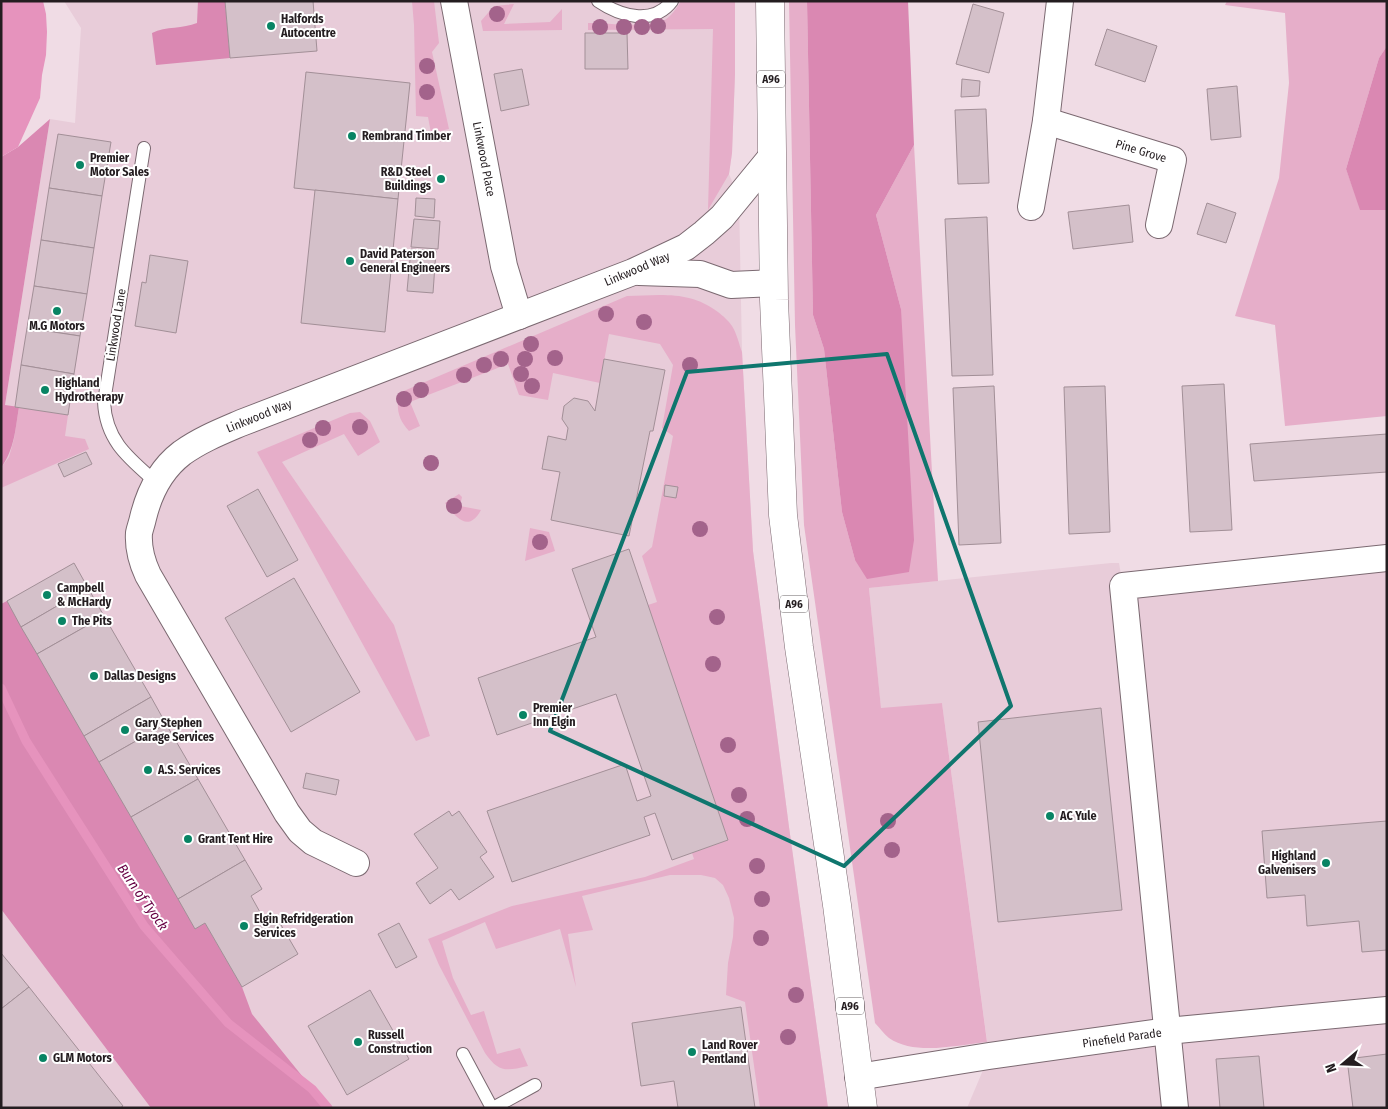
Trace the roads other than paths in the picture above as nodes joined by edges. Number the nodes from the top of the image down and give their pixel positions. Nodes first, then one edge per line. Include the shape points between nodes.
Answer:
1 (454, 1) edge
2 (598, 1) edge
3 (672, 1) edge
4 (770, 1) edge
5 (1060, 1) edge
6 (1046, 121) junction
7 (144, 148) dead end
8 (772, 156) junction
9 (1031, 207) dead end
10 (1158, 225) dead end
11 (633, 272) junction
12 (774, 283) junction
13 (519, 316) junction
14 (157, 483) junction
15 (1387, 558) edge
16 (356, 863) dead end
17 (1387, 1010) edge
18 (1167, 1031) junction
19 (463, 1054) dead end
20 (858, 1077) junction
21 (535, 1085) dead end
22 (493, 1108) edge
23 (863, 1108) edge
24 (1175, 1108) edge

1 - 13 street, Linkwood Place via 504,266
2 - 3 lane via 609,9 633,16 658,14
4 - 8 highway, A96
5 - 6 street
6 - 9 street
6 - 10 street, Pine Grove via 1173,160
7 - 14 lane, Linkwood Lane via 104,402 108,424 117,444
8 - 11 street, Linkwood Way via 722,217 704,233 686,248
8 - 12 highway, A96
11 - 12 street via 700,274 731,285
11 - 13 street, Linkwood Way
12 - 20 highway, A96 via 784,515
13 - 14 street, Linkwood Way via 202,440 180,454
14 - 16 street, Linkwood Way via 146,506 139,533 143,565 148,575 287,814 313,842
15 - 18 street via 1123,586
17 - 18 street, Pinefield Parade
18 - 20 street, Pinefield Parade
18 - 24 street
19 - 22 lane
20 - 23 highway, A96
21 - 22 lane

